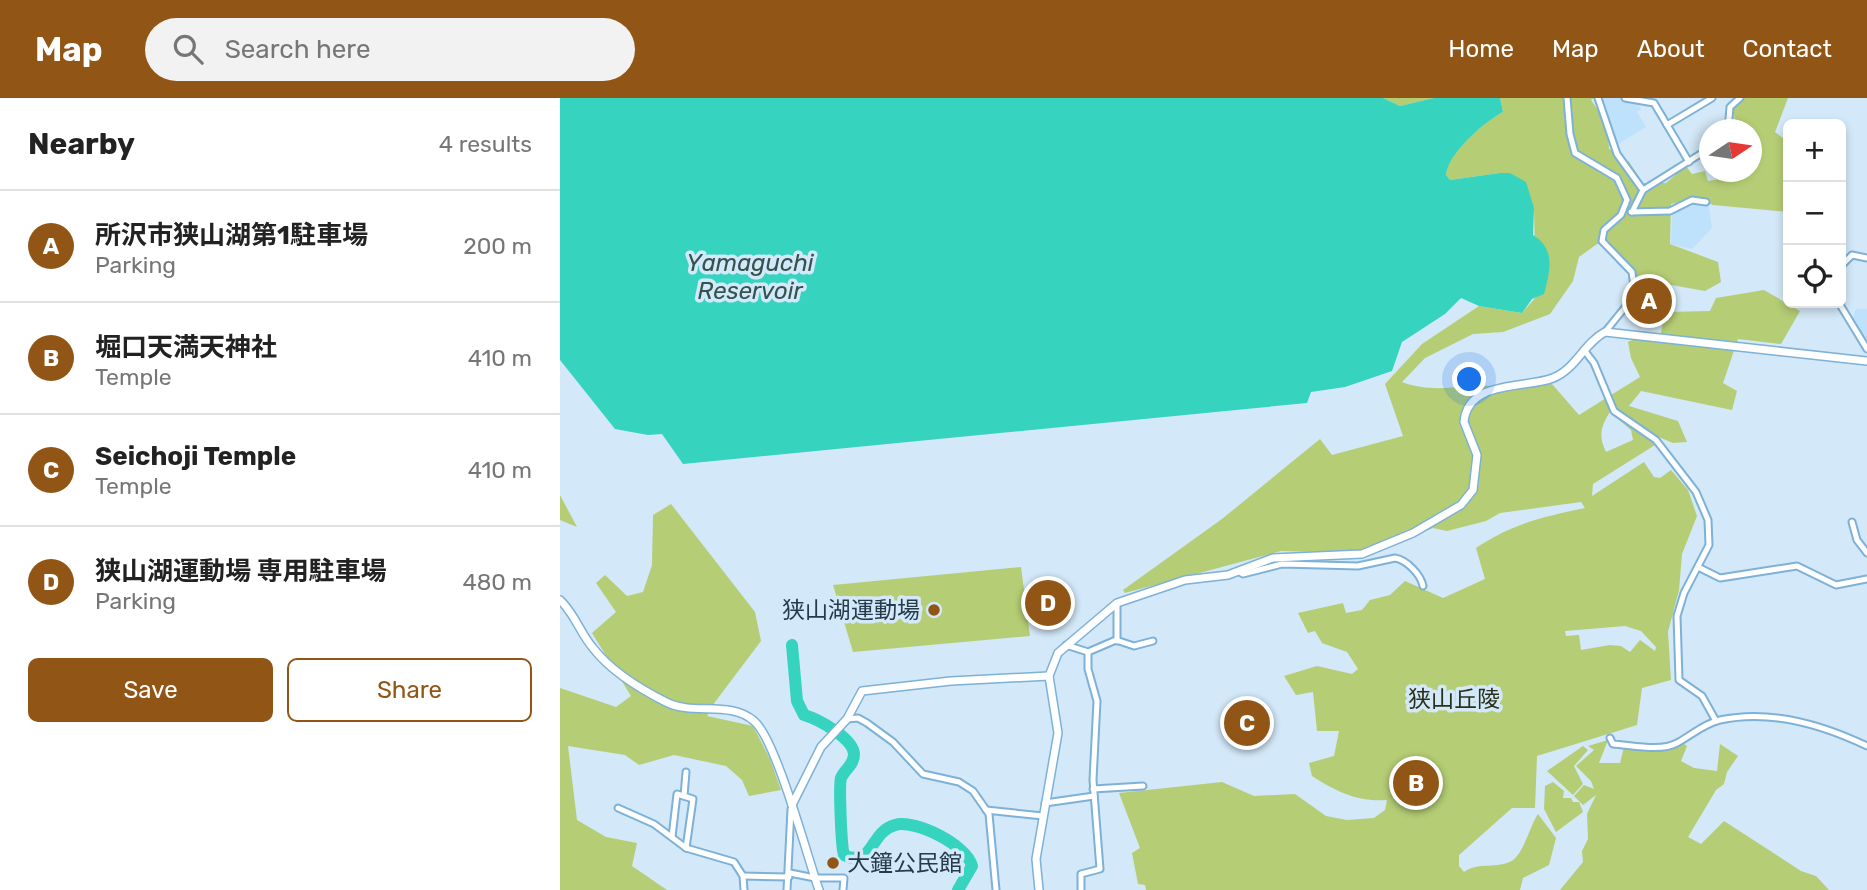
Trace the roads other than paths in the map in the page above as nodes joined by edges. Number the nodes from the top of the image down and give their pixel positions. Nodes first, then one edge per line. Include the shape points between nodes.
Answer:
1 (1567, 98) edge
2 (1598, 98) edge
3 (1625, 98) edge
4 (1712, 98) edge
5 (1726, 98) edge
6 (1740, 98) edge
7 (1730, 107) junction
8 (1729, 119) edge
9 (1667, 125) junction
10 (1699, 155) edge
11 (1689, 162) junction
12 (1643, 190) junction
13 (1706, 202) dead end
14 (1632, 212) junction
15 (1621, 215) junction
16 (1867, 258) edge
17 (1846, 261) edge
18 (1842, 308) edge
19 (1605, 332) junction
20 (1867, 349) edge
21 (1584, 350) junction
22 (1867, 361) edge
23 (1852, 522) dead end
24 (1867, 553) edge
25 (1698, 568) junction
26 (1238, 571) junction
27 (1867, 579) edge
28 (1423, 586) dead end
29 (560, 600) edge
30 (1118, 603) junction
31 (1117, 641) junction
32 (1153, 641) dead end
33 (1066, 645) junction
34 (1088, 652) junction
35 (1049, 676) junction
36 (847, 719) junction
37 (1716, 721) junction
38 (1610, 738) dead end
39 (1867, 746) edge
40 (686, 772) dead end
41 (1143, 786) dead end
42 (1093, 793) junction
43 (684, 796) junction
44 (1045, 803) junction
45 (792, 805) junction
46 (618, 808) dead end
47 (986, 810) junction
48 (1043, 816) junction
49 (672, 837) junction
50 (686, 848) junction
51 (789, 875) junction
52 (743, 876) junction
53 (815, 878) junction
54 (744, 890) edge
55 (787, 890) edge
56 (819, 890) edge
57 (843, 890) edge
58 (996, 890) edge
59 (1040, 890) edge
60 (1081, 890) edge

1 - 15 street via 1575,153 1622,184 1627,200
2 - 12 street via 1617,154
3 - 9 street via 1651,101
4 - 9 street
5 - 7 street
6 - 7 street
7 - 8 street
9 - 11 street
10 - 11 street
11 - 12 street
12 - 14 street
13 - 14 street via 1692,200 1670,211
14 - 15 street
15 - 19 street via 1604,230 1602,241 1632,272 1636,289
16 - 17 street via 1852,256
18 - 20 street
19 - 21 street
19 - 22 street
21 - 25 street via 1614,411 1656,440 1696,492 1710,533
21 - 26 street via 1554,378 1497,388 1470,406 1464,422 1476,449 1475,483 1461,505 1413,533 1362,554 1279,556
23 - 24 street
25 - 27 street via 1720,578 1797,566 1836,585
25 - 37 street via 1677,616 1679,680 1702,696
26 - 28 street via 1243,574 1290,563 1358,566 1401,558
26 - 30 street via 1185,580
29 - 45 street via 593,648 639,686 673,705 734,711 754,720 769,743
30 - 31 street
30 - 33 street
31 - 32 street via 1134,646
31 - 34 street
33 - 34 street
33 - 35 street via 1054,659
34 - 42 street via 1097,701
35 - 36 street via 862,691
35 - 44 street via 1058,733
36 - 45 street via 829,737
36 - 47 street via 867,723 923,774 959,782 973,791
37 - 38 street via 1676,744 1613,744
37 - 39 street via 1781,719 1833,730
40 - 43 street
41 - 42 street
42 - 44 street
42 - 60 street via 1100,869 1081,874
43 - 49 street via 677,794
43 - 50 street via 693,799
44 - 48 street
45 - 51 street
45 - 53 street
46 - 49 street
47 - 48 street
47 - 58 street
48 - 59 street via 1035,869
49 - 50 street
50 - 52 street via 734,862
51 - 52 street
51 - 53 street
51 - 55 street
52 - 54 street
53 - 56 street
53 - 57 street via 844,878

